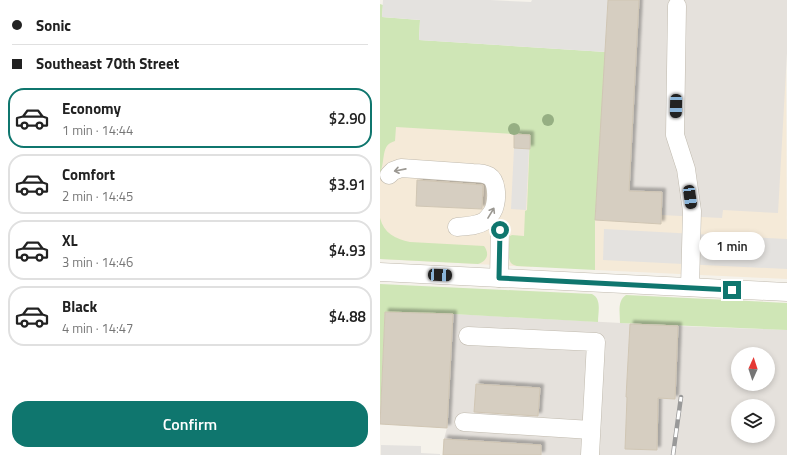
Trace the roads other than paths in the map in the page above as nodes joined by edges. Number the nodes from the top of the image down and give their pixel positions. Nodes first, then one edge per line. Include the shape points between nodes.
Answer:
1 (678, 6) dead end
2 (389, 175) dead end
3 (457, 228) dead end
4 (500, 230) dead end
5 (380, 272) edge
6 (499, 278) junction
7 (690, 287) junction
8 (787, 292) edge
9 (468, 336) dead end
10 (464, 422) dead end
11 (591, 430) junction
12 (590, 455) edge

1 - 7 street via 675,135 686,169 692,211
3 -> 2 street via 479,224 492,213 495,206 495,183 489,176 473,172 401,168
4 - 6 street
5 - 6 street
6 - 7 street
7 - 8 street
9 - 11 street via 596,342
10 - 11 street
11 - 12 street

